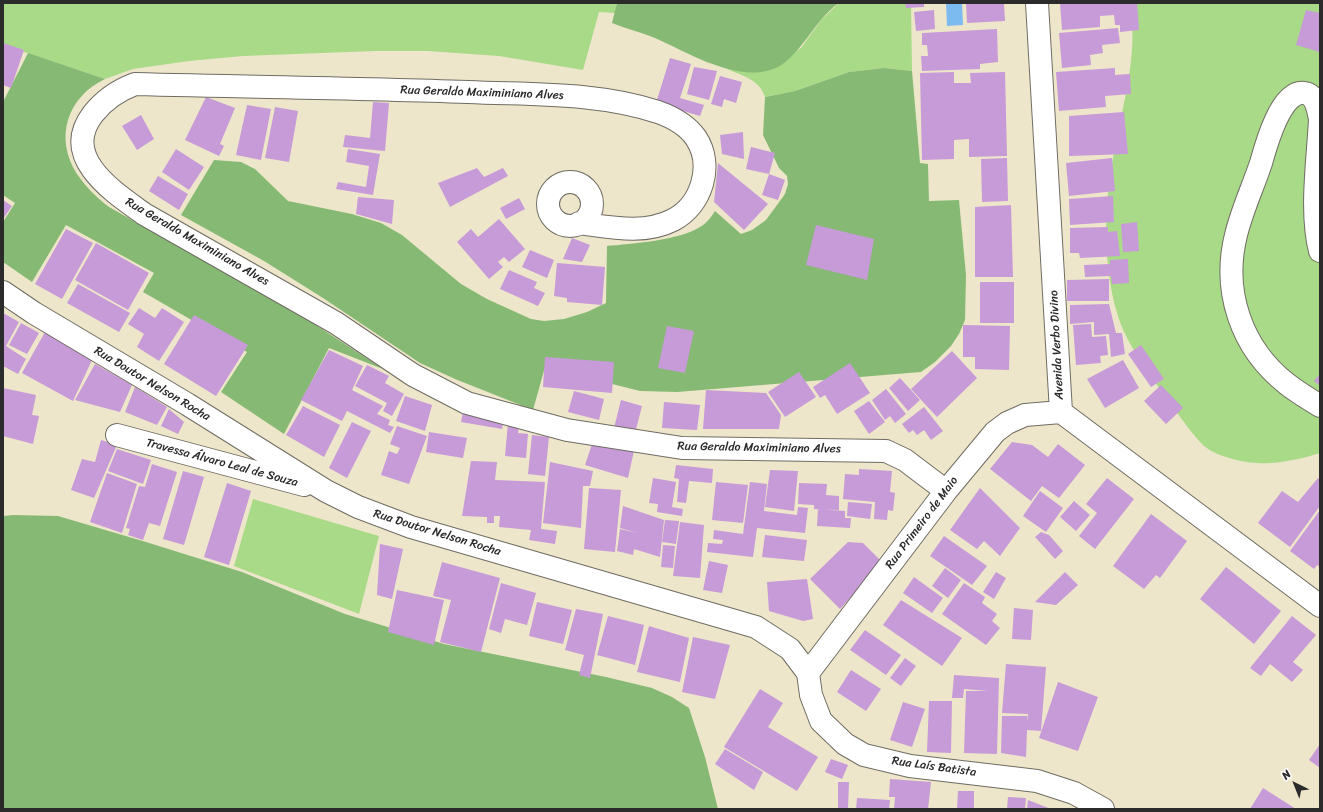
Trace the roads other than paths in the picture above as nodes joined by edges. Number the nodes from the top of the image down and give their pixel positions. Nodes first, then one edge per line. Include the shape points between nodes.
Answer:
1 (1037, 3) edge
2 (579, 223) dead end
3 (1320, 251) edge
4 (3, 292) edge
5 (1320, 406) edge
6 (1061, 412) junction
7 (117, 435) dead end
8 (326, 491) junction
9 (946, 491) junction
10 (1320, 606) edge
11 (808, 673) junction
12 (1105, 808) edge

1 - 6 street, Avenida Verbo Divino
2 - 9 street, Rua Geraldo Maximiniano Alves via 638,229 674,220 697,198 703,184 702,152 696,138 677,121 660,113 593,98 409,90 135,84 111,96 96,110 86,123 82,136 88,162 101,180 144,214 336,323 412,375 467,402 567,430 682,448 886,451 905,460
3 - 5 street via 1316,238 1316,218 1320,120 1313,97 1300,92 1292,95 1282,108 1268,139 1236,234 1230,278 1237,315 1251,342 1287,384
4 - 8 street, Rua Doutor Nelson Rocha
6 - 9 street, Rua Primeiro de Maio via 1033,413 1007,423 986,442
6 - 10 street, Avenida Verbo Divino
7 - 8 street, Travessa Álvaro Leal de Souza
8 - 11 street, Rua Doutor Nelson Rocha via 358,507 411,527 756,627 790,649
9 - 11 street, Rua Primeiro de Maio
11 - 12 street, Rua Laís Batista via 811,695 821,721 845,744 864,755 910,766 1037,780 1074,793

